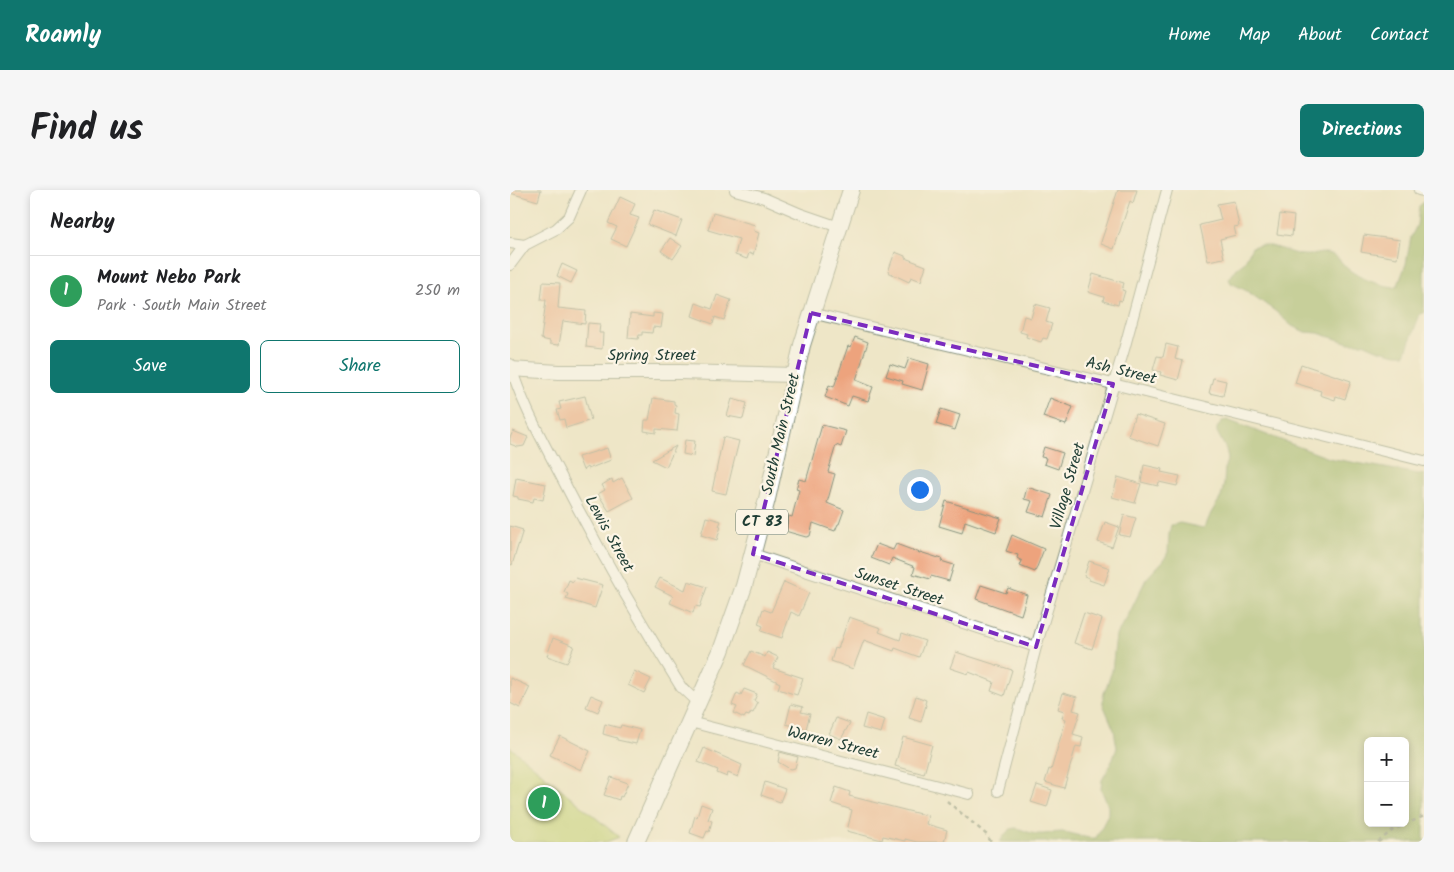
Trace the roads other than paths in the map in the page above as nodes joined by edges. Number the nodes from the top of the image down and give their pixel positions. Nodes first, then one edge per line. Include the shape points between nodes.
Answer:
1 (581, 190) edge
2 (735, 190) edge
3 (851, 190) edge
4 (1167, 190) edge
5 (1420, 190) edge
6 (1424, 191) edge
7 (839, 227) junction
8 (510, 243) edge
9 (525, 245) junction
10 (510, 265) edge
11 (811, 313) junction
12 (511, 367) edge
13 (794, 375) junction
14 (1113, 384) junction
15 (1424, 461) edge
16 (753, 554) junction
17 (1036, 647) junction
18 (698, 703) junction
19 (690, 722) junction
20 (998, 791) dead end
21 (969, 794) dead end
22 (636, 842) edge

1 - 9 street via 569,216 556,229
2 - 7 street
3 - 7 main road, South Main Street / CT 83
4 - 14 street, Village Street
5 - 6 street
7 - 11 main road, South Main Street / CT 83
8 - 9 street
9 - 10 street
11 - 13 main road, South Main Street / CT 83
11 - 14 street, Ash Street
12 - 13 street, Spring Street via 558,372
12 - 18 street, Lewis Street via 536,429 593,537 681,687
13 - 16 main road, South Main Street / CT 83
14 - 15 street, Ash Street
14 - 17 street, Village Street
16 - 17 street, Sunset Street
16 - 18 main road, South Main Street / CT 83 via 731,626
17 - 20 street, Village Street
18 - 19 main road, South Main Street / CT 83
19 - 21 street, Warren Street
19 - 22 main road, South Main Street / CT 83

